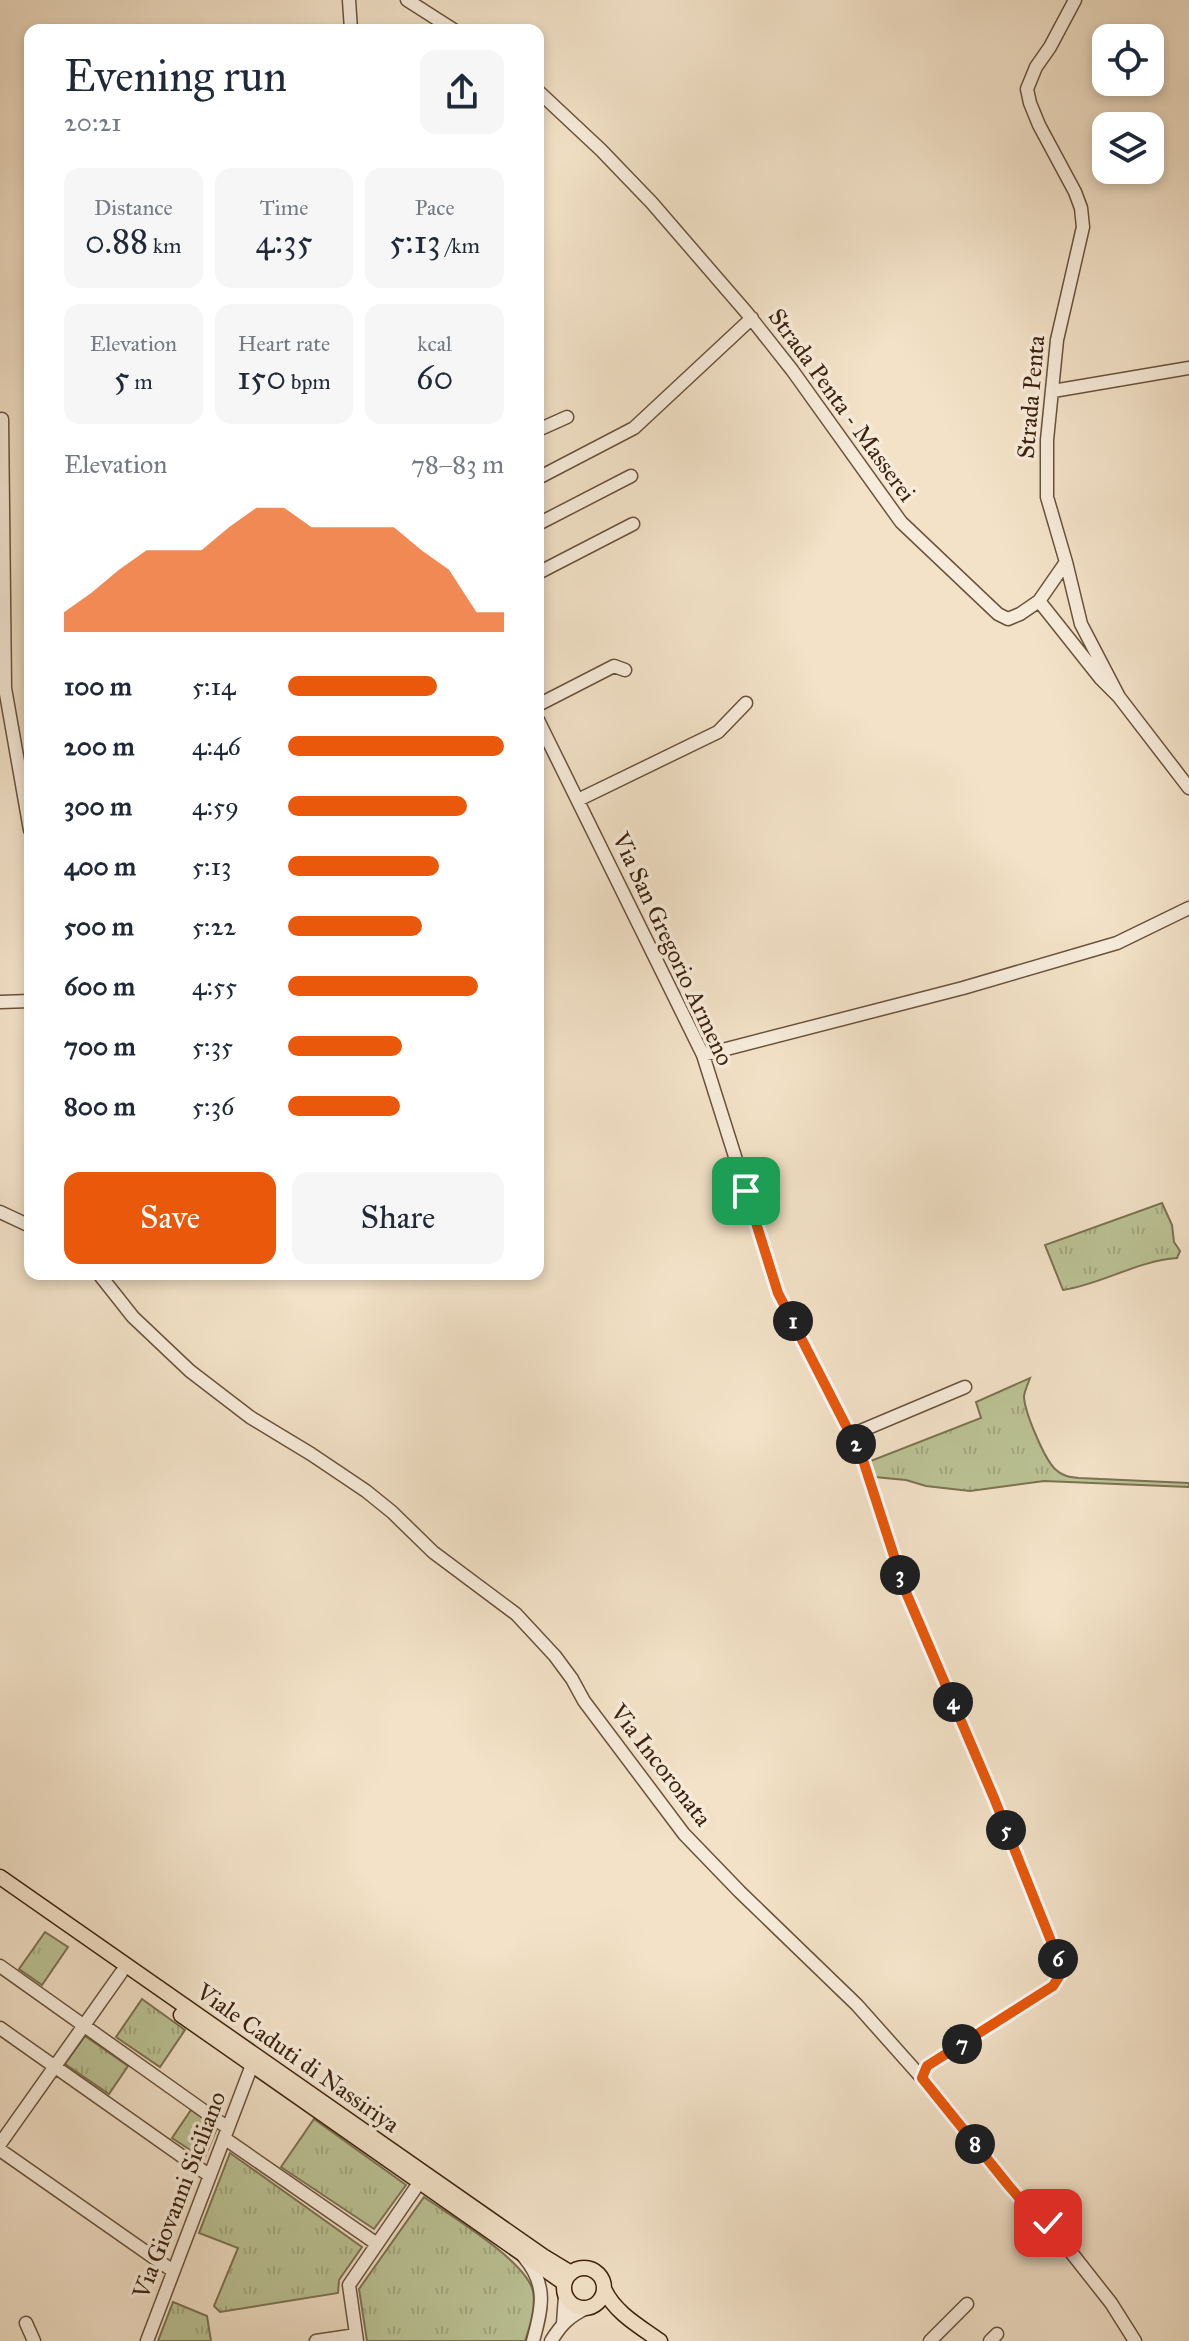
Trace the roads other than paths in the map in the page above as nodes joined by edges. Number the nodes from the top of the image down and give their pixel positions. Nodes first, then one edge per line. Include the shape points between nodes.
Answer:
1 (349, 0) edge
2 (407, 0) edge
3 (1075, 0) edge
4 (351, 24) edge
5 (445, 24) edge
6 (544, 97) edge
7 (752, 318) junction
8 (1189, 368) edge
9 (1053, 391) junction
10 (567, 417) dead end
11 (2, 419) dead end
12 (544, 427) edge
13 (544, 475) edge
14 (631, 476) dead end
15 (544, 521) edge
16 (633, 524) dead end
17 (1066, 562) junction
18 (544, 570) edge
19 (1039, 601) junction
20 (625, 670) dead end
21 (1119, 697) junction
22 (544, 702) edge
23 (746, 703) dead end
24 (544, 732) edge
25 (1189, 788) edge
26 (24, 796) edge
27 (578, 800) junction
28 (1189, 908) edge
29 (24, 1001) edge
30 (0, 1002) edge
31 (703, 1055) junction
32 (0, 1212) edge
33 (24, 1223) edge
34 (104, 1280) edge
35 (965, 1387) dead end
36 (851, 1435) junction
37 (0, 1877) edge
38 (0, 1888) edge
39 (0, 1966) edge
40 (121, 1973) junction
41 (84, 2025) junction
42 (0, 2028) edge
43 (252, 2065) junction
44 (55, 2066) junction
45 (922, 2078) junction
46 (226, 2133) junction
47 (0, 2144) edge
48 (0, 2150) edge
49 (210, 2176) junction
50 (419, 2183) junction
51 (377, 2244) junction
52 (520, 2252) junction
53 (173, 2271) junction
54 (567, 2284) junction
55 (604, 2289) junction
56 (967, 2304) dead end
57 (590, 2307) junction
58 (626, 2317) junction
59 (26, 2323) dead end
60 (563, 2323) junction
61 (357, 2338) edge
62 (34, 2341) edge
63 (147, 2341) edge
64 (316, 2341) edge
65 (533, 2341) edge
66 (551, 2341) edge
67 (660, 2341) edge
68 (930, 2341) edge
69 (1135, 2341) edge

1 - 4 street
2 - 5 street
3 - 9 street, Strada Penta via 1027,89 1039,125 1075,192 1083,227 1057,340
6 - 7 street, Strada Penta - Masserei via 652,203
7 - 13 street via 634,428
7 - 19 street, Strada Penta - Masserei via 901,522 998,614 1008,619
8 - 9 street
9 - 17 street, Strada Penta via 1047,497
10 - 12 street
11 - 26 street via 5,688
14 - 15 street
16 - 18 street
17 - 19 street
17 - 21 street, Strada Penta via 1081,624
19 - 21 street
20 - 22 street via 614,666
21 - 25 street, Strada Penta
23 - 27 street via 718,732
24 - 27 street, Via San Gregorio Armeno
27 - 31 street, Via San Gregorio Armeno
28 - 31 street via 1117,943
29 - 30 street
31 - 36 street, Via San Gregorio Armeno via 778,1293
32 - 33 street
34 - 45 street, Via Incoronata via 133,1317 190,1371 250,1417 366,1491 433,1552 516,1614 555,1656 684,1834 857,2005
35 - 36 street
36 - 45 street, Via San Gregorio Armeno via 905,1590 1059,1961 1060,1975 1053,1986 927,2066
37 - 54 main road, Viale Caduti di Nassiriya via 533,2249
38 - 40 main road, Viale Caduti di Nassiriya
39 - 41 street
40 - 41 street
40 - 43 main road, Viale Caduti di Nassiriya
41 - 44 street
41 - 46 street
42 - 44 street
43 - 46 street, Via Giovanni Siciliano
43 - 50 main road, Viale Caduti di Nassiriya
44 - 47 street
44 - 49 street
45 - 69 street, Via Incoronata via 1009,2186 1048,2223
46 - 49 street, Via Giovanni Siciliano
46 - 51 street
48 - 53 street
49 - 53 street, Via Giovanni Siciliano
50 - 51 street
50 - 52 main road, Viale Caduti di Nassiriya
51 - 61 street via 348,2288
52 - 54 main road, Viale Caduti di Nassiriya
52 - 65 street via 541,2287
53 - 63 street, Via Giovanni Siciliano
54 - 55 main road via 577,2269 590,2269
54 - 57 main road via 574,2306
54 - 60 street
55 - 57 main road
55 - 58 main road
56 - 68 street
57 - 58 main road
57 - 60 street
58 - 67 main road
59 - 62 street
60 - 66 street
61 - 64 street

